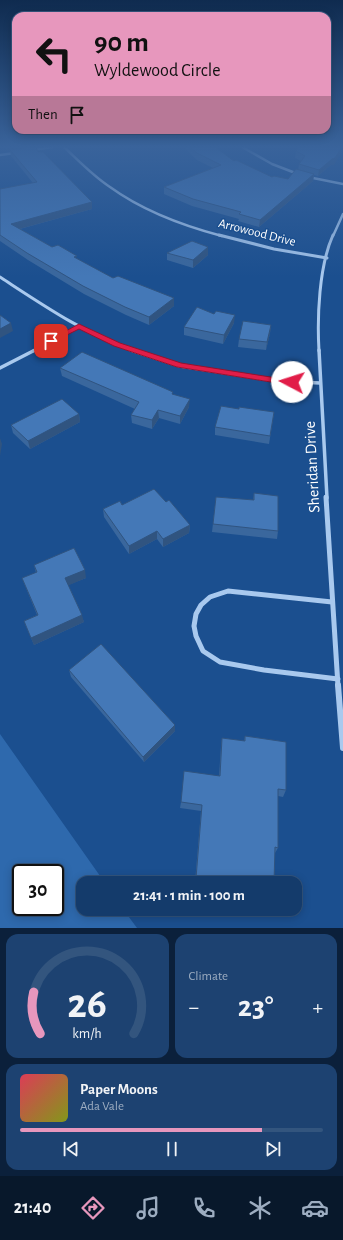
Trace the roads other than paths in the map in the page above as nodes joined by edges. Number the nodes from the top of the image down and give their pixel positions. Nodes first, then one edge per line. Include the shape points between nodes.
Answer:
1 (114, 190) edge
2 (343, 214) edge
3 (327, 258) junction
4 (0, 277) edge
5 (79, 326) junction
6 (0, 368) edge
7 (320, 383) junction
8 (332, 602) junction
9 (338, 679) junction
10 (343, 748) edge

1 - 3 street, Arrowood Drive via 156,213 249,244
2 - 3 street, Sheridan Drive via 329,245
3 - 7 street, Sheridan Drive via 320,294
4 - 5 street
5 - 6 street
5 - 7 street via 117,345 180,366 277,381
7 - 8 street, Sheridan Drive
8 - 9 street, Sheridan Drive
8 - 9 street via 228,591 210,597 201,605 194,626 203,651 220,662
9 - 10 street, Sheridan Drive

